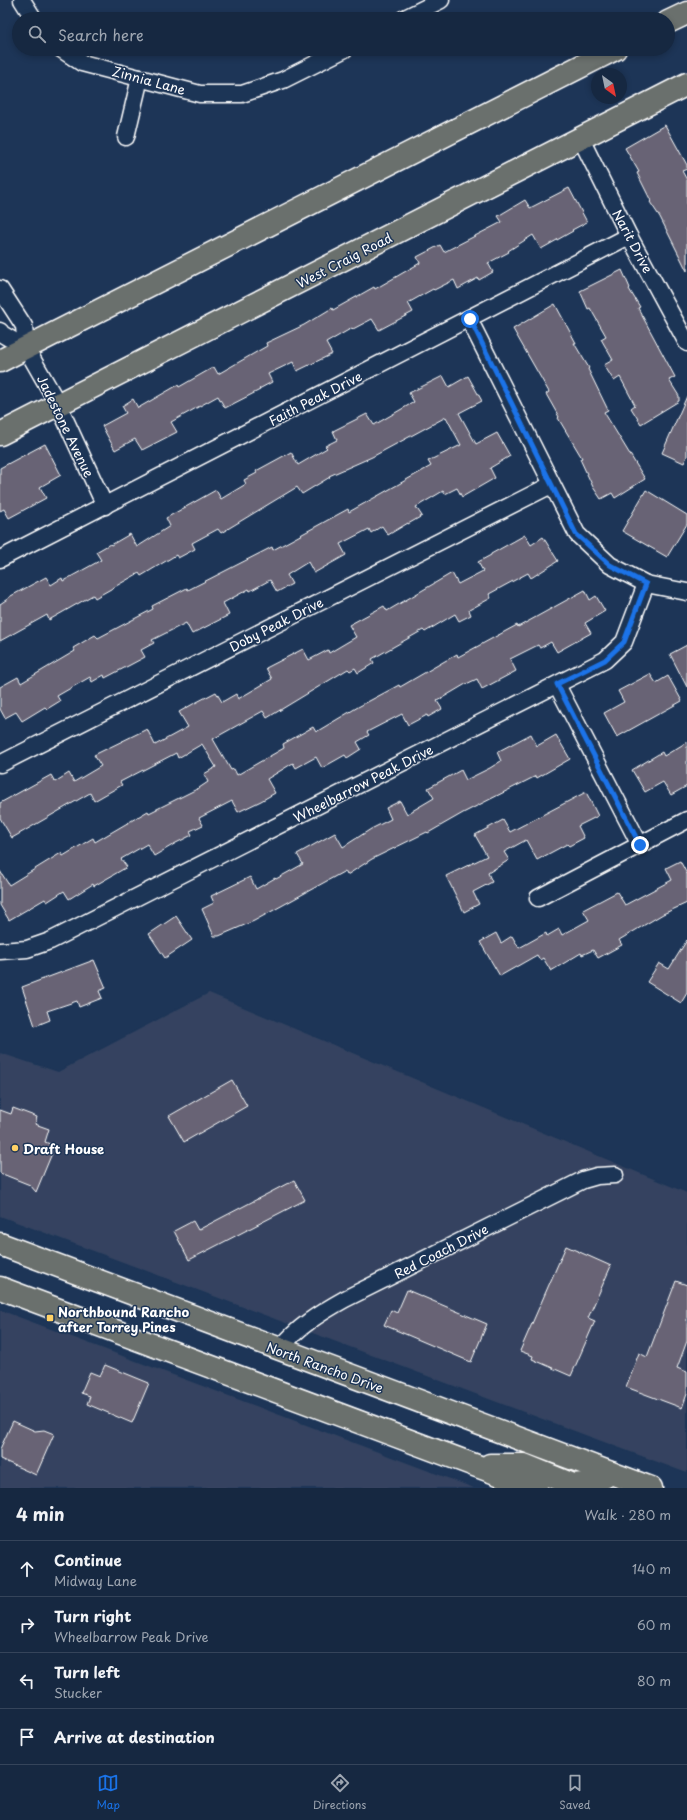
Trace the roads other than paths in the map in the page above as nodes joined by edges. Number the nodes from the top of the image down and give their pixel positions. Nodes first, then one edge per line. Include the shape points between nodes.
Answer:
1 (22, 0) edge
2 (441, 0) edge
3 (30, 12) edge
4 (418, 12) edge
5 (687, 12) edge
6 (675, 18) edge
7 (72, 56) edge
8 (331, 56) edge
9 (601, 56) edge
10 (140, 78) junction
11 (687, 84) edge
12 (126, 137) dead end
13 (581, 139) junction
14 (629, 236) junction
15 (0, 289) edge
16 (470, 319) junction
17 (0, 330) edge
18 (687, 343) edge
19 (26, 348) junction
20 (0, 361) edge
21 (58, 404) junction
22 (0, 434) edge
23 (551, 485) junction
24 (105, 506) junction
25 (0, 559) edge
26 (646, 584) junction
27 (687, 592) edge
28 (557, 684) junction
29 (0, 764) edge
30 (687, 820) edge
31 (640, 845) junction
32 (538, 898) dead end
33 (0, 951) edge
34 (615, 1175) dead end
35 (0, 1244) edge
36 (0, 1288) edge
37 (279, 1350) junction
38 (475, 1465) junction
39 (611, 1473) junction
40 (536, 1488) edge
41 (651, 1488) edge

1 - 3 street
2 - 4 street
5 - 6 main road
7 - 10 street, Zinnia Lane via 82,63
8 - 10 street, Zinnia Lane via 283,80 242,94 200,94
9 - 19 main road
10 - 12 street
11 - 13 main road, West Craig Road
13 - 14 street, Narit Drive
13 - 21 main road, West Craig Road
14 - 16 street, Faith Peak Drive
14 - 18 street, Narit Drive
15 - 19 street, Jadestone Avenue via 24,326
16 - 23 street
16 - 24 street, Faith Peak Drive
17 - 19 street, Jadestone Avenue via 2,334
19 - 20 main road
19 - 21 street, Jadestone Avenue
21 - 22 main road, West Craig Road
21 - 24 street, Jadestone Avenue
23 - 26 street via 576,534 610,565
23 - 29 street, Doby Peak Drive
24 - 25 street, Faith Peak Drive
26 - 27 street
26 - 28 street, Wheelbarrow Peak Drive via 624,642 605,660
28 - 31 street
28 - 33 street, Wheelbarrow Peak Drive via 50,941 27,949
30 - 31 street
31 - 32 street
34 - 37 street, Red Coach Drive via 583,1180 319,1313 294,1333
35 - 37 main road, North Rancho Drive
36 - 38 main road
37 - 39 main road, North Rancho Drive
38 - 39 main road via 524,1466 573,1485 594,1483
38 - 40 main road
39 - 41 main road, North Rancho Drive

